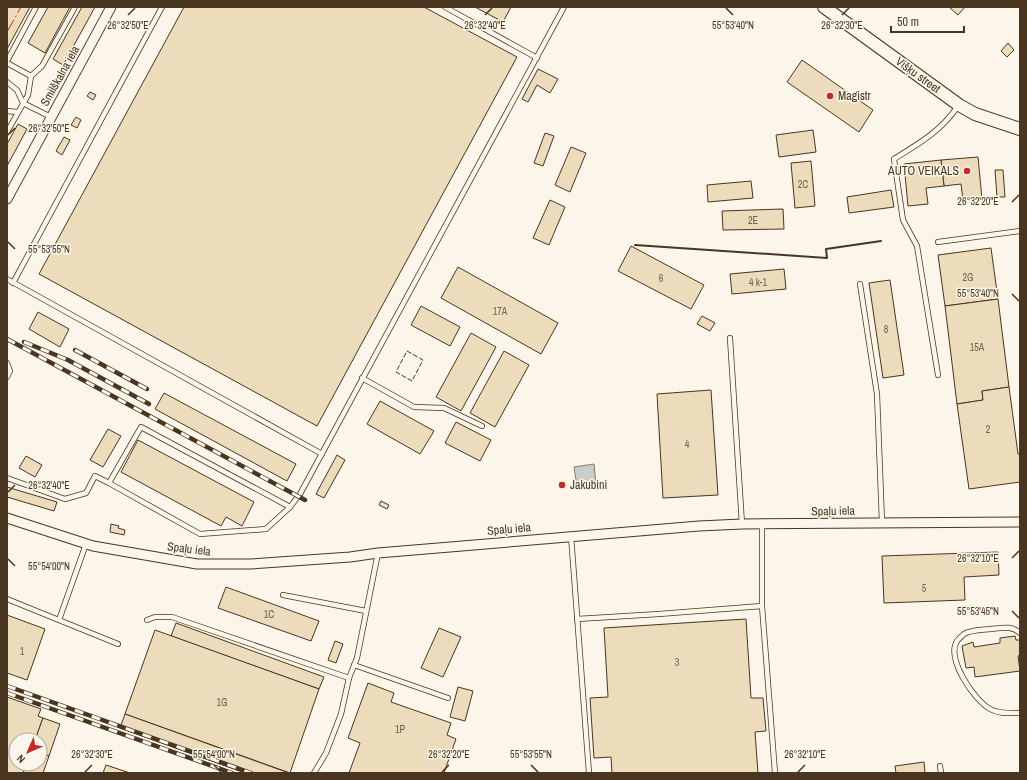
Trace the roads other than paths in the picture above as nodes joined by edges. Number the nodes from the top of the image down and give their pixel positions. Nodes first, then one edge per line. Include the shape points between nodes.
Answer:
1 (36, 7) edge
2 (75, 7) edge
3 (111, 7) edge
4 (162, 7) edge
5 (444, 7) edge
6 (564, 7) edge
7 (824, 7) edge
8 (537, 58) junction
9 (7, 62) edge
10 (31, 76) junction
11 (7, 82) edge
12 (23, 103) junction
13 (959, 105) junction
14 (7, 111) edge
15 (17, 112) junction
16 (51, 117) junction
17 (1020, 129) edge
18 (7, 132) edge
19 (7, 200) edge
20 (1020, 231) edge
21 (938, 242) dead end
22 (7, 280) edge
23 (13, 283) junction
24 (860, 284) dead end
25 (730, 338) dead end
26 (7, 363) edge
27 (938, 376) dead end
28 (7, 377) edge
29 (362, 378) junction
30 (482, 426) dead end
31 (322, 454) junction
32 (7, 478) edge
33 (109, 484) junction
34 (290, 507) junction
35 (7, 518) edge
36 (882, 522) junction
37 (1020, 522) edge
38 (742, 524) junction
39 (762, 524) junction
40 (571, 536) junction
41 (86, 544) junction
42 (378, 552) junction
43 (283, 595) dead end
44 (7, 599) edge
45 (762, 606) junction
46 (366, 611) junction
47 (577, 619) junction
48 (59, 620) junction
49 (147, 620) dead end
50 (1020, 633) edge
51 (118, 644) dead end
52 (354, 665) junction
53 (349, 678) junction
54 (448, 698) dead end
55 (1020, 713) edge
56 (940, 766) dead end
57 (314, 773) edge
58 (589, 773) edge
59 (775, 773) edge
60 (940, 773) edge

1 - 9 lane
2 - 10 lane via 42,66
3 - 16 street, Smilškalna iela
4 - 23 lane
5 - 8 lane
6 - 8 lane
7 - 13 street, Višķu street
8 - 29 lane
9 - 10 lane
10 - 12 lane via 28,95
11 - 12 lane via 17,90
12 - 15 lane
12 - 16 lane
13 - 17 street, Višķu street via 974,114
13 - 27 lane via 935,132 894,159 903,220 916,246
14 - 15 lane
15 - 18 lane
16 - 19 street, Smilškalna iela
20 - 21 lane
22 - 23 lane
23 - 31 lane
24 - 36 lane via 877,394
25 - 38 lane
26 - 28 lane via 10,371
29 - 30 lane via 414,407 444,408
29 - 31 lane
31 - 34 lane
32 - 33 lane via 65,498 86,493 95,476
33 - 34 lane via 200,534 266,529
33 - 34 lane via 141,427
35 - 41 street, Spaļu iela
36 - 37 street, Spaļu iela
36 - 39 street, Spaļu iela
38 - 39 street, Spaļu iela
38 - 40 street, Spaļu iela
39 - 45 lane
40 - 42 street, Spaļu iela
40 - 47 lane
41 - 42 street, Spaļu iela via 197,564 251,564 350,557
41 - 48 lane
42 - 46 lane
43 - 46 lane
44 - 48 lane
45 - 47 lane
45 - 59 lane
46 - 52 lane
47 - 58 lane
48 - 51 lane
49 - 53 lane via 172,617
50 - 55 lane via 1008,627 965,633 957,641 955,653 958,668 979,701 1000,713
52 - 53 lane
52 - 54 lane
53 - 57 lane via 341,714 326,754
56 - 60 lane

